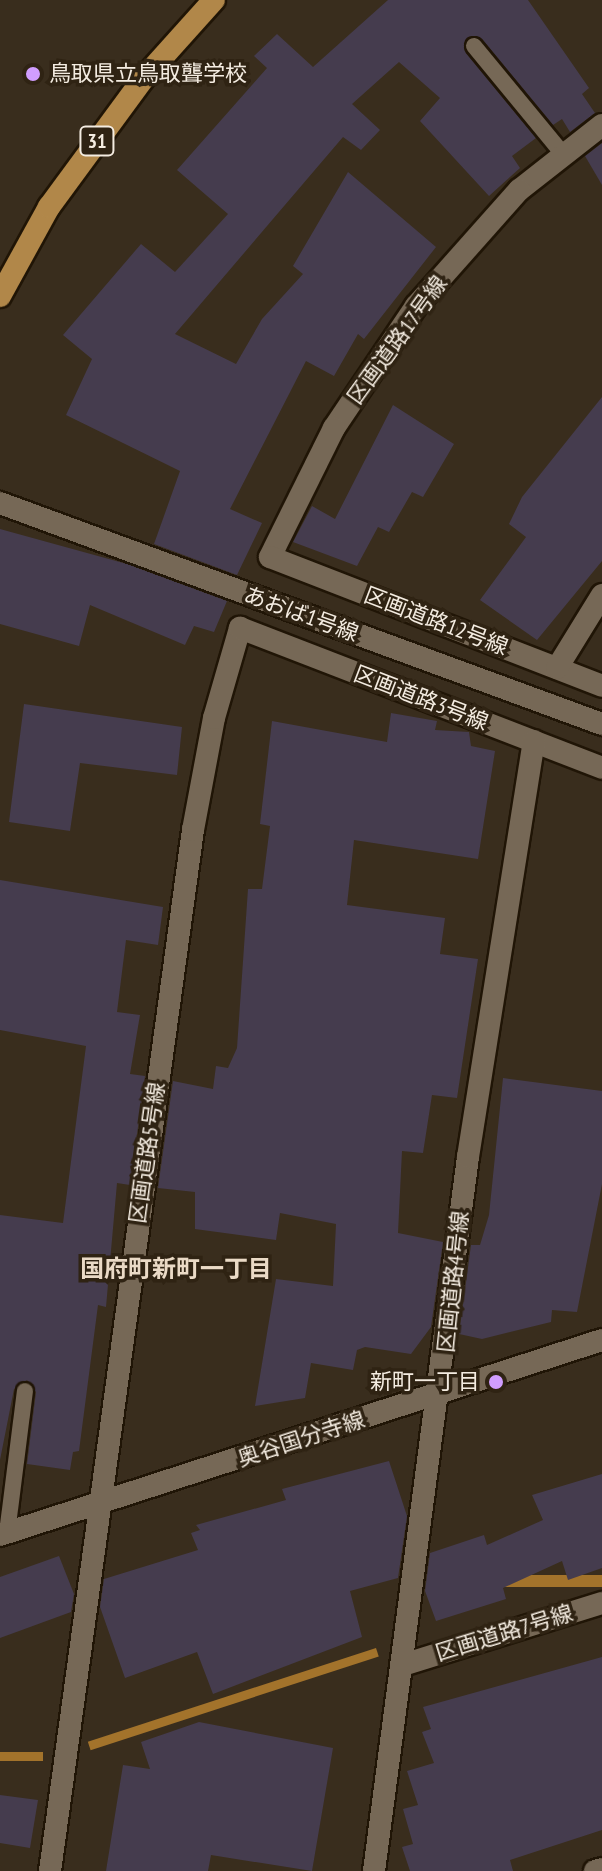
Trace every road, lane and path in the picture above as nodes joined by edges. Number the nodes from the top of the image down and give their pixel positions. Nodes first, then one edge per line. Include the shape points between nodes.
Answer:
1 (214, 0) edge
2 (474, 46) dead end
3 (602, 125) edge
4 (564, 155) junction
5 (0, 296) edge
6 (0, 503) edge
7 (270, 557) joint
8 (602, 595) edge
9 (240, 628) joint
10 (557, 668) junction
11 (602, 686) edge
12 (602, 724) edge
13 (534, 741) junction
14 (602, 768) edge
15 (602, 1340) edge
16 (25, 1391) dead end
17 (442, 1393) junction
18 (98, 1506) junction
19 (4, 1534) edge
20 (602, 1603) edge
21 (406, 1664) junction
22 (602, 1869) edge
23 (50, 1871) edge
24 (374, 1871) edge
25 (595, 1871) edge

1 - 5 main road, 31 via 143,79 49,207
2 - 4 lane
3 - 4 street, 区画道路17号線
4 - 7 street, 区画道路17号線 via 519,190 416,306 334,428
6 - 12 street, あおば1号線
7 - 10 street, 区画道路12号線
8 - 10 street
9 - 13 street, 区画道路3号線
9 - 18 street, 区画道路5号線 via 193,830
10 - 11 street, 区画道路12号線
13 - 14 street, 区画道路3号線
13 - 17 street, 区画道路4号線 via 468,1157
15 - 17 street, 奥谷国分寺線
16 - 19 lane
17 - 18 street, 奥谷国分寺線
17 - 21 street, 区画道路4号線
18 - 19 street, 奥谷国分寺線
18 - 23 street, 区画道路5号線
20 - 21 street, 区画道路7号線
21 - 24 street, 区画道路4号線
22 - 25 street

